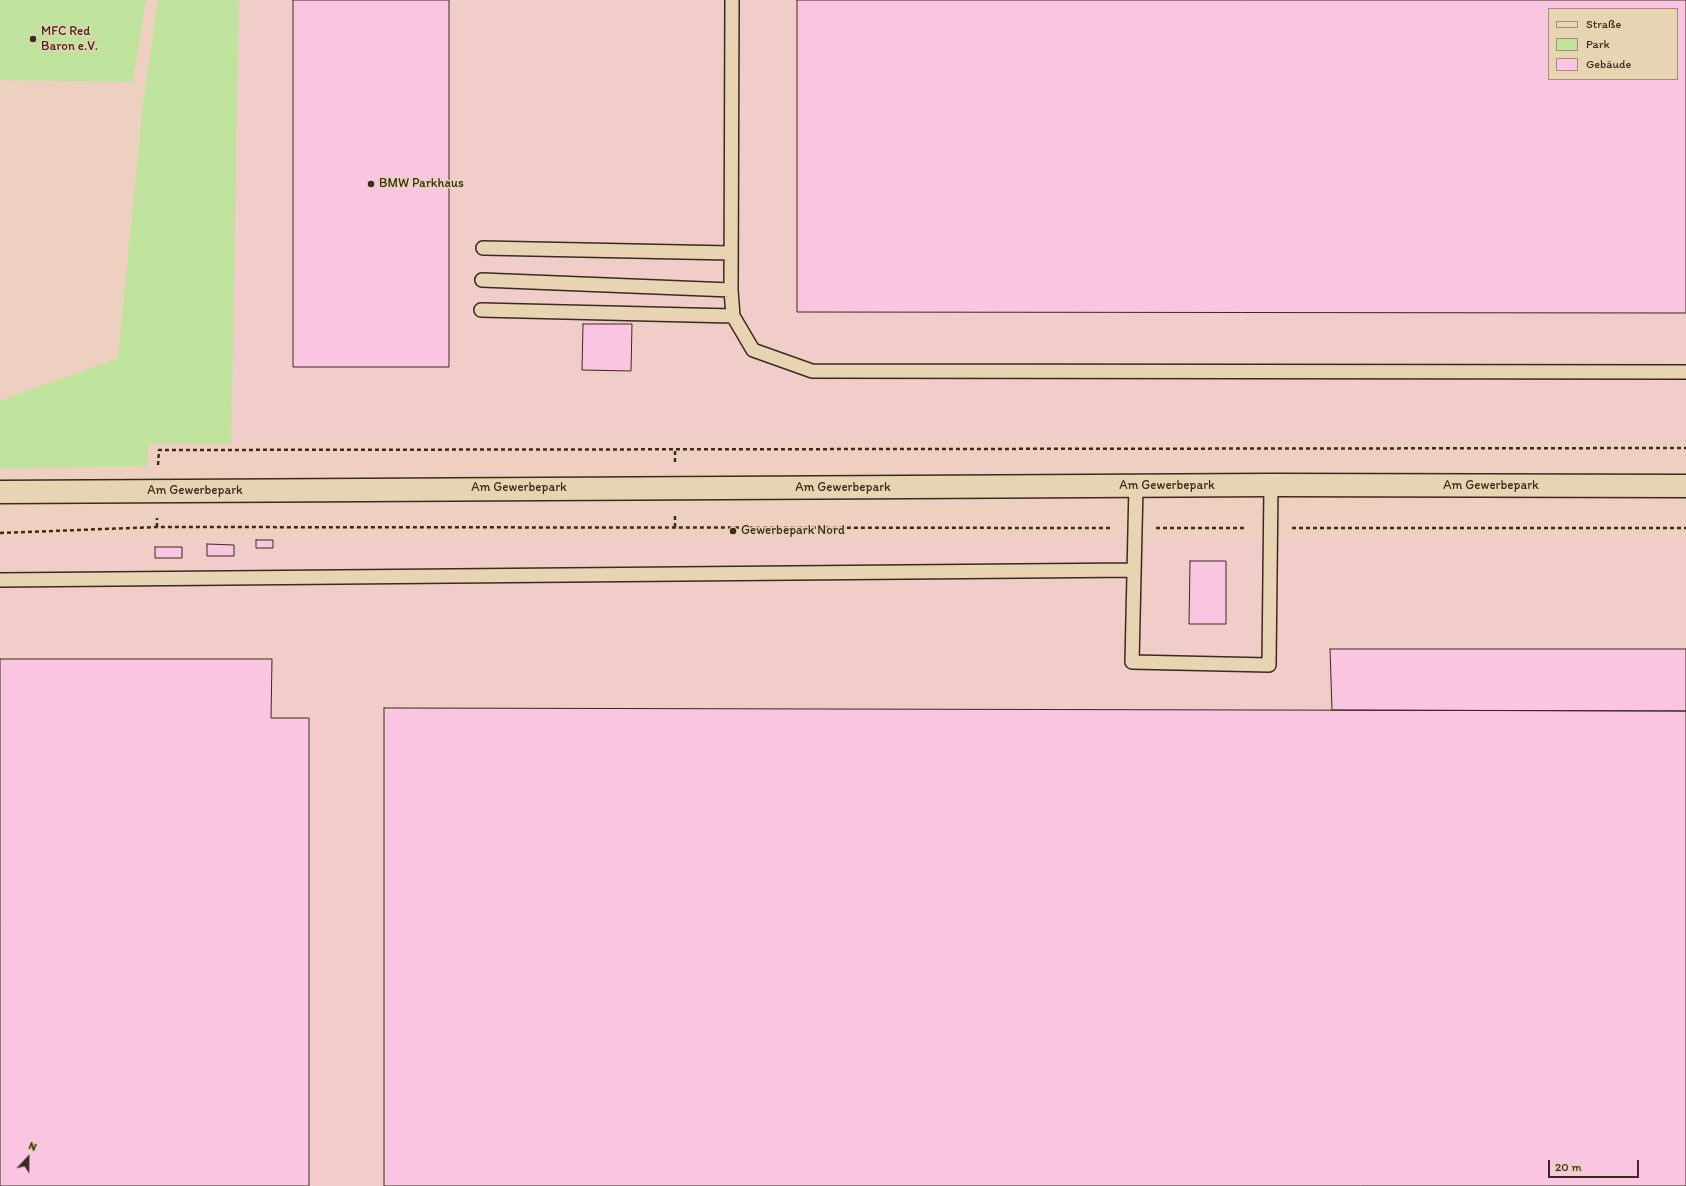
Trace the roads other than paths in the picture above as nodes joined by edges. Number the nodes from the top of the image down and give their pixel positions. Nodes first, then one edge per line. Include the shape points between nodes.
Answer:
1 (732, 0) edge
2 (483, 248) dead end
3 (731, 253) junction
4 (482, 280) dead end
5 (732, 290) junction
6 (481, 310) dead end
7 (733, 316) junction
8 (1686, 372) edge
9 (1271, 485) junction
10 (1136, 486) junction
11 (1686, 486) edge
12 (0, 492) edge
13 (1134, 570) junction
14 (0, 580) edge

1 - 3 lane
2 - 3 lane
3 - 5 lane
4 - 5 lane
5 - 7 lane
6 - 7 lane
7 - 8 lane via 753,350 812,371
9 - 10 street, Am Gewerbepark
9 - 11 street, Am Gewerbepark
9 - 13 lane via 1269,665 1132,662
10 - 12 street, Am Gewerbepark
10 - 13 lane
13 - 14 lane

